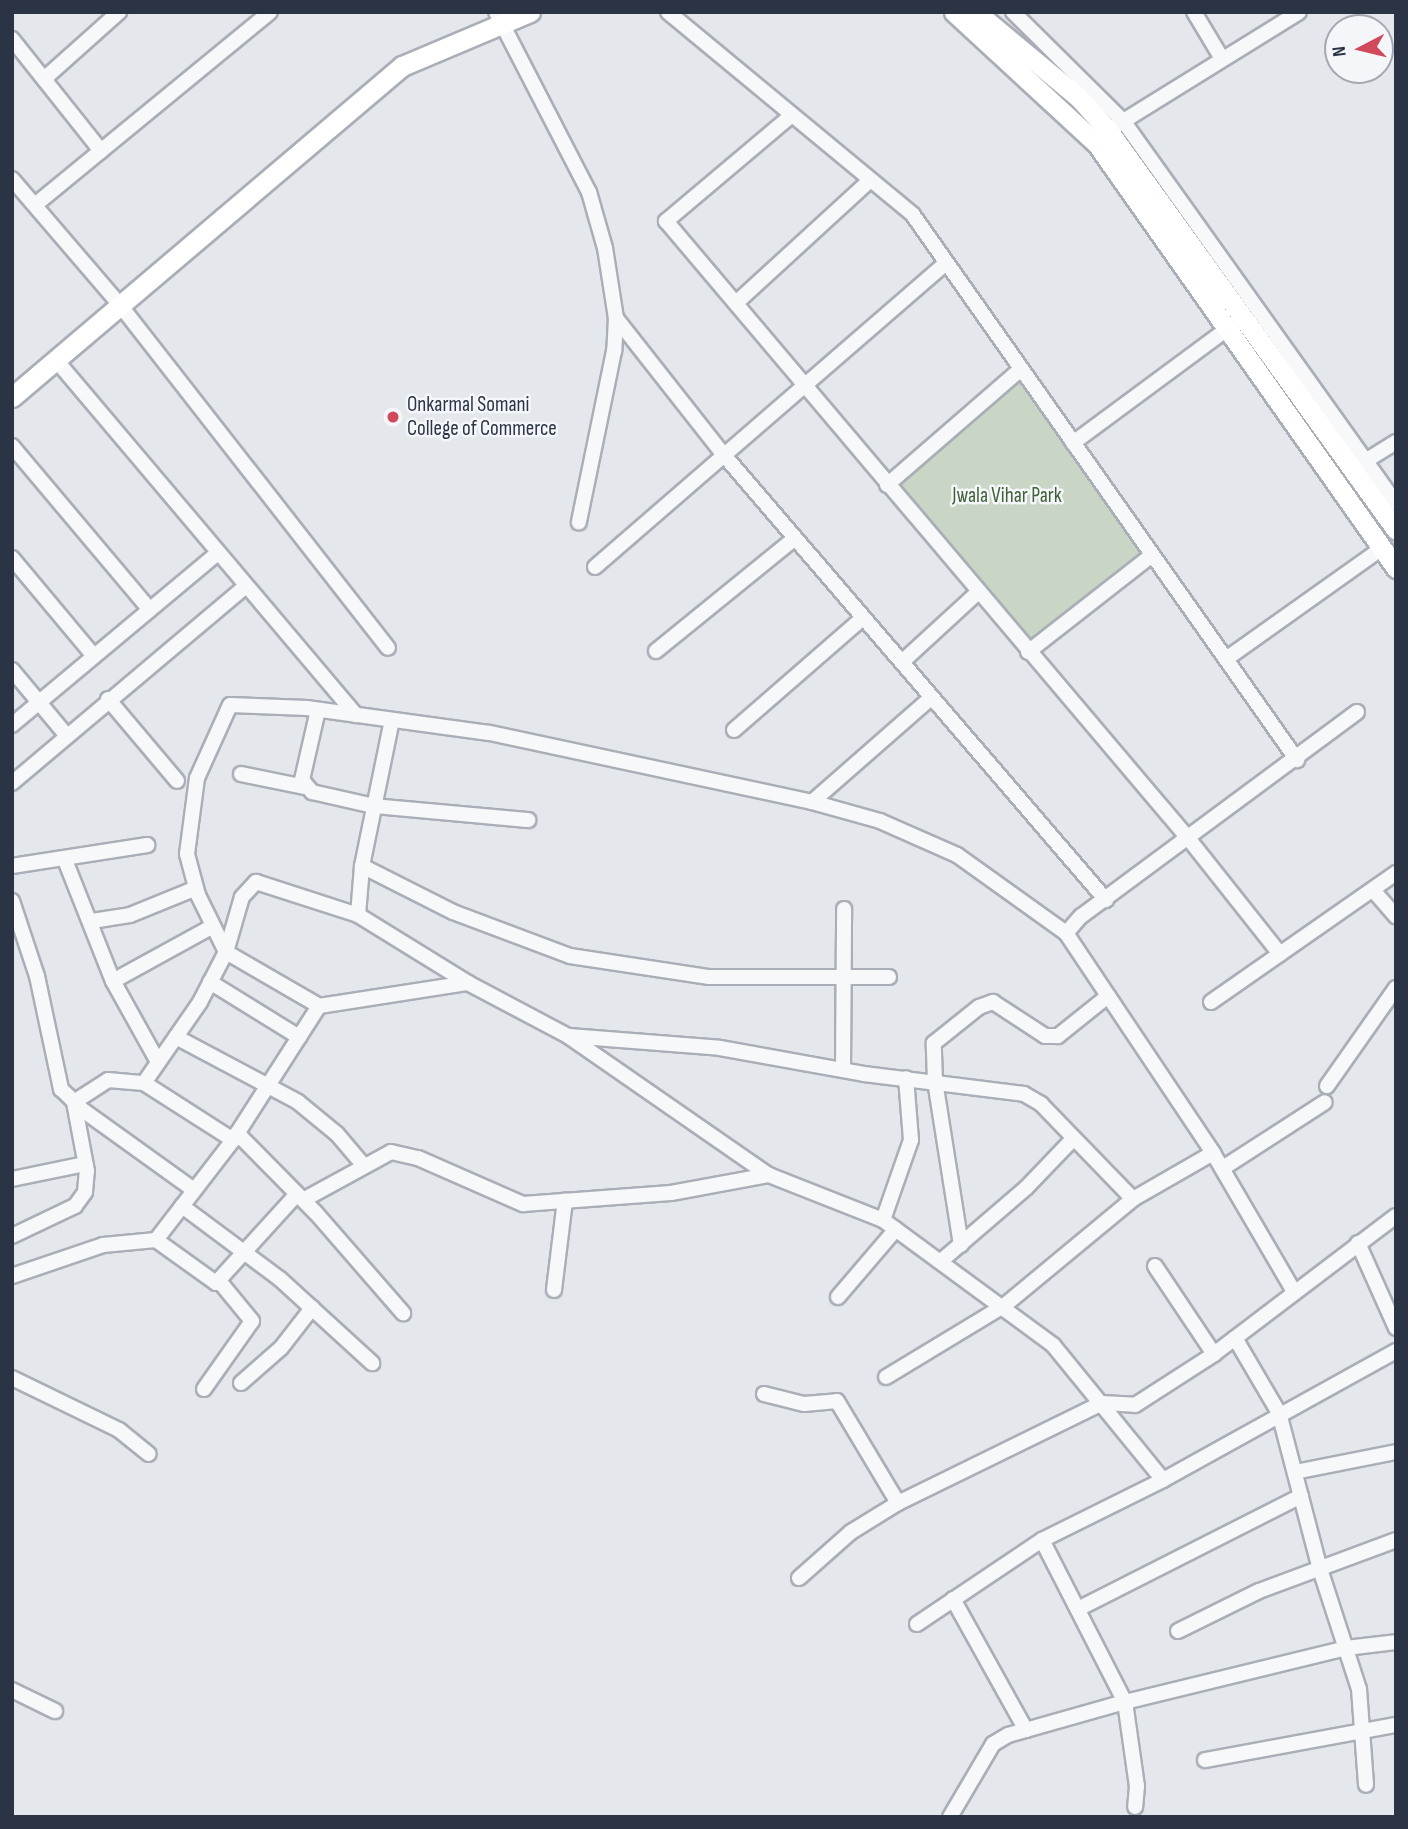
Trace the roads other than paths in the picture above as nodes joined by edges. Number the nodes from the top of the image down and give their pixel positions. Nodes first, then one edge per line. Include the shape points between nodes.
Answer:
1 (270, 12) edge
2 (530, 12) edge
3 (668, 12) edge
4 (954, 12) edge
5 (976, 12) edge
6 (1013, 12) edge
7 (1194, 12) edge
8 (1299, 12) edge
9 (113, 14) edge
10 (501, 18) edge
11 (12, 39) edge
12 (1221, 57) junction
13 (44, 79) junction
14 (792, 115) junction
15 (1107, 129) junction
16 (101, 151) junction
17 (12, 179) edge
18 (870, 180) junction
19 (35, 205) junction
20 (946, 263) junction
21 (736, 303) junction
22 (120, 305) junction
23 (616, 318) junction
24 (1236, 323) junction
25 (56, 360) junction
26 (1021, 369) junction
27 (802, 386) junction
28 (12, 397) edge
29 (1396, 442) edge
30 (1073, 443) junction
31 (12, 446) edge
32 (723, 454) junction
33 (1359, 465) junction
34 (887, 485) junction
35 (1396, 503) edge
36 (579, 523) dead end
37 (1396, 530) edge
38 (795, 538) junction
39 (1382, 548) junction
40 (218, 553) junction
41 (1152, 555) junction
42 (12, 558) edge
43 (596, 567) dead end
44 (1396, 569) edge
45 (246, 586) junction
46 (978, 592) junction
47 (149, 610) junction
48 (863, 618) junction
49 (387, 648) dead end
50 (656, 651) dead end
51 (1028, 652) junction
52 (94, 656) junction
53 (1226, 659) junction
54 (902, 662) junction
55 (12, 670) edge
56 (932, 697) junction
57 (108, 699) junction
58 (38, 702) junction
59 (318, 710) junction
60 (1357, 712) dead end
61 (356, 715) junction
62 (392, 720) junction
63 (12, 725) edge
64 (734, 730) dead end
65 (67, 736) junction
66 (1297, 760) junction
67 (241, 774) dead end
68 (177, 781) dead end
69 (12, 783) edge
70 (305, 787) junction
71 (816, 797) junction
72 (374, 806) junction
73 (528, 820) dead end
74 (1188, 838) junction
75 (147, 845) dead end
76 (65, 860) junction
77 (12, 866) edge
78 (362, 866) junction
79 (1396, 873) edge
80 (196, 888) junction
81 (1373, 890) junction
82 (1106, 900) junction
83 (844, 909) dead end
84 (15, 911) edge
85 (358, 915) junction
86 (1396, 916) edge
87 (92, 921) junction
88 (1074, 924) junction
89 (213, 926) junction
90 (226, 952) junction
91 (1280, 954) junction
92 (889, 977) dead end
93 (844, 979) junction
94 (113, 981) junction
95 (210, 982) junction
96 (468, 983) junction
97 (1396, 988) edge
98 (1108, 996) junction
99 (1210, 1002) dead end
100 (319, 1006) junction
101 (568, 1035) junction
102 (176, 1037) junction
103 (299, 1037) junction
104 (158, 1062) junction
105 (843, 1070) junction
106 (906, 1078) junction
107 (935, 1080) junction
108 (144, 1083) junction
109 (268, 1085) junction
110 (1327, 1086) dead end
111 (68, 1096) junction
112 (1325, 1102) dead end
113 (235, 1136) junction
114 (1073, 1139) junction
115 (1213, 1153) junction
116 (85, 1164) junction
117 (364, 1166) junction
118 (1223, 1168) junction
119 (769, 1175) junction
120 (12, 1179) edge
121 (194, 1191) junction
122 (300, 1197) junction
123 (1133, 1199) junction
124 (565, 1201) junction
125 (182, 1206) junction
126 (1396, 1216) edge
127 (883, 1220) junction
128 (896, 1229) junction
129 (12, 1236) edge
130 (156, 1240) junction
131 (1358, 1243) junction
132 (961, 1245) junction
133 (246, 1254) junction
134 (942, 1261) junction
135 (1154, 1266) dead end
136 (12, 1276) edge
137 (220, 1282) junction
138 (554, 1290) dead end
139 (1293, 1290) junction
140 (838, 1297) dead end
141 (1005, 1305) junction
142 (312, 1308) junction
143 (403, 1312) dead end
144 (1396, 1328) edge
145 (1235, 1338) junction
146 (1396, 1352) edge
147 (1214, 1354) junction
148 (372, 1363) dead end
149 (887, 1377) dead end
150 (12, 1378) edge
151 (242, 1383) dead end
152 (204, 1389) dead end
153 (764, 1394) dead end
154 (1102, 1403) junction
155 (1279, 1413) junction
156 (1396, 1452) edge
157 (149, 1454) dead end
158 (1295, 1472) junction
159 (1163, 1480) junction
160 (1301, 1496) junction
161 (898, 1503) junction
162 (1042, 1540) junction
163 (1396, 1540) edge
164 (1320, 1569) junction
165 (799, 1577) dead end
166 (953, 1599) junction
167 (1077, 1609) junction
168 (917, 1623) dead end
169 (1178, 1631) dead end
170 (1396, 1642) edge
171 (1346, 1648) junction
172 (12, 1690) edge
173 (1125, 1702) junction
174 (55, 1711) dead end
175 (1396, 1726) edge
176 (1026, 1730) junction
177 (1362, 1734) junction
178 (1205, 1760) dead end
179 (1366, 1785) dead end
180 (1135, 1807) dead end
181 (950, 1817) edge

1 - 16 street
2 - 10 main road
3 - 14 street
4 - 15 main road
5 - 15 main road via 1078,97
6 - 15 street
7 - 12 street
8 - 12 street
9 - 13 street
10 - 22 main road via 402,66
10 - 23 street via 589,192 605,248
11 - 13 street
12 - 15 street
13 - 16 street
14 - 18 street
14 - 21 street via 666,221
15 - 24 main road
15 - 33 street
16 - 19 street
17 - 19 street
18 - 20 street via 913,215
18 - 21 street
19 - 22 street
20 - 26 street
20 - 27 street
21 - 27 street
22 - 25 main road
22 - 49 street
23 - 32 street
23 - 36 street via 614,351
24 - 30 street
24 - 33 main road
24 - 39 main road
25 - 28 main road
25 - 40 street
26 - 30 street
26 - 34 street
27 - 32 street
27 - 34 street
29 - 33 street
30 - 41 street
31 - 47 street
32 - 38 street
32 - 43 street
33 - 35 street
33 - 37 main road
34 - 46 street
38 - 48 street
38 - 50 street
39 - 44 main road
39 - 53 street
40 - 45 street
40 - 47 street
41 - 51 street
41 - 53 street
42 - 52 street
45 - 57 street
45 - 61 street
46 - 51 street
46 - 54 street
47 - 52 street
48 - 54 street
48 - 64 street
51 - 74 street
52 - 58 street
53 - 66 street
54 - 56 street
55 - 58 street
56 - 71 street
56 - 82 street
57 - 65 street
57 - 68 street
58 - 63 street
58 - 65 street
59 - 61 street
59 - 70 street via 303,774
59 - 80 street via 230,705 197,778 187,855
60 - 66 street
61 - 62 street
62 - 71 street via 489,733
62 - 72 street
65 - 69 street
66 - 74 street
67 - 70 street
70 - 72 street
71 - 88 street via 957,855
72 - 73 street
72 - 78 street
74 - 82 street
74 - 91 street
75 - 76 street
76 - 77 street
76 - 87 street
78 - 85 street
78 - 93 street via 453,912 570,956 709,977
79 - 81 street
80 - 87 street via 130,915
80 - 89 street
81 - 86 street
81 - 91 street
82 - 88 street
83 - 93 street
84 - 111 street
85 - 90 street via 256,882 242,897
85 - 96 street
87 - 94 street
88 - 98 street
89 - 90 street
89 - 94 street
90 - 95 street
90 - 100 street
91 - 99 street
92 - 93 street
93 - 105 street
94 - 104 street
95 - 102 street
95 - 103 street
96 - 100 street
96 - 101 street
97 - 110 street
98 - 107 street via 1053,1037 998,1003 979,1007 934,1043
98 - 115 street
100 - 103 street
101 - 105 street via 720,1048
101 - 119 street
102 - 104 street
102 - 109 street
103 - 109 street
104 - 108 street
105 - 106 street
106 - 107 street
106 - 127 street via 911,1140
107 - 114 street via 1024,1094 1041,1104
107 - 132 street
108 - 111 street via 108,1080
108 - 113 street
109 - 113 street
109 - 117 street via 317,1116
111 - 116 street
111 - 121 street
112 - 118 street
113 - 121 street
113 - 122 street
114 - 123 street
114 - 132 street
115 - 118 street
115 - 123 street
116 - 120 street
116 - 129 street via 85,1192 75,1206
117 - 122 street
117 - 124 street via 391,1152 418,1158 523,1204
118 - 139 street
119 - 124 street via 671,1193
119 - 127 street
121 - 125 street
122 - 133 street
122 - 143 street
123 - 141 street
124 - 138 street
125 - 130 street
125 - 133 street
126 - 131 street
127 - 128 street
128 - 134 street
128 - 140 street
130 - 136 street via 103,1245
130 - 137 street via 208,1281
131 - 139 street
131 - 144 street
132 - 134 street
133 - 137 street
133 - 142 street
134 - 141 street
135 - 147 street
137 - 152 street via 252,1321
139 - 145 street
141 - 149 street
141 - 154 street via 1054,1345
142 - 148 street
142 - 151 street via 281,1348
145 - 147 street
145 - 155 street
146 - 155 street
147 - 154 street via 1135,1405
150 - 157 street via 119,1430
153 - 161 street via 804,1404 837,1401
154 - 159 street
154 - 161 street
155 - 158 street
155 - 159 street
156 - 158 street
158 - 160 street
159 - 162 street
160 - 164 street
160 - 167 street
161 - 165 street via 851,1532
162 - 166 street
162 - 167 street
163 - 164 street
164 - 169 street via 1259,1591
164 - 171 street
166 - 168 street
166 - 176 street
167 - 173 street
170 - 171 street
171 - 173 street
171 - 177 street via 1359,1689
172 - 174 street
173 - 176 street
173 - 180 street via 1137,1786
175 - 177 street
176 - 181 street via 993,1744
177 - 178 street
177 - 179 street

